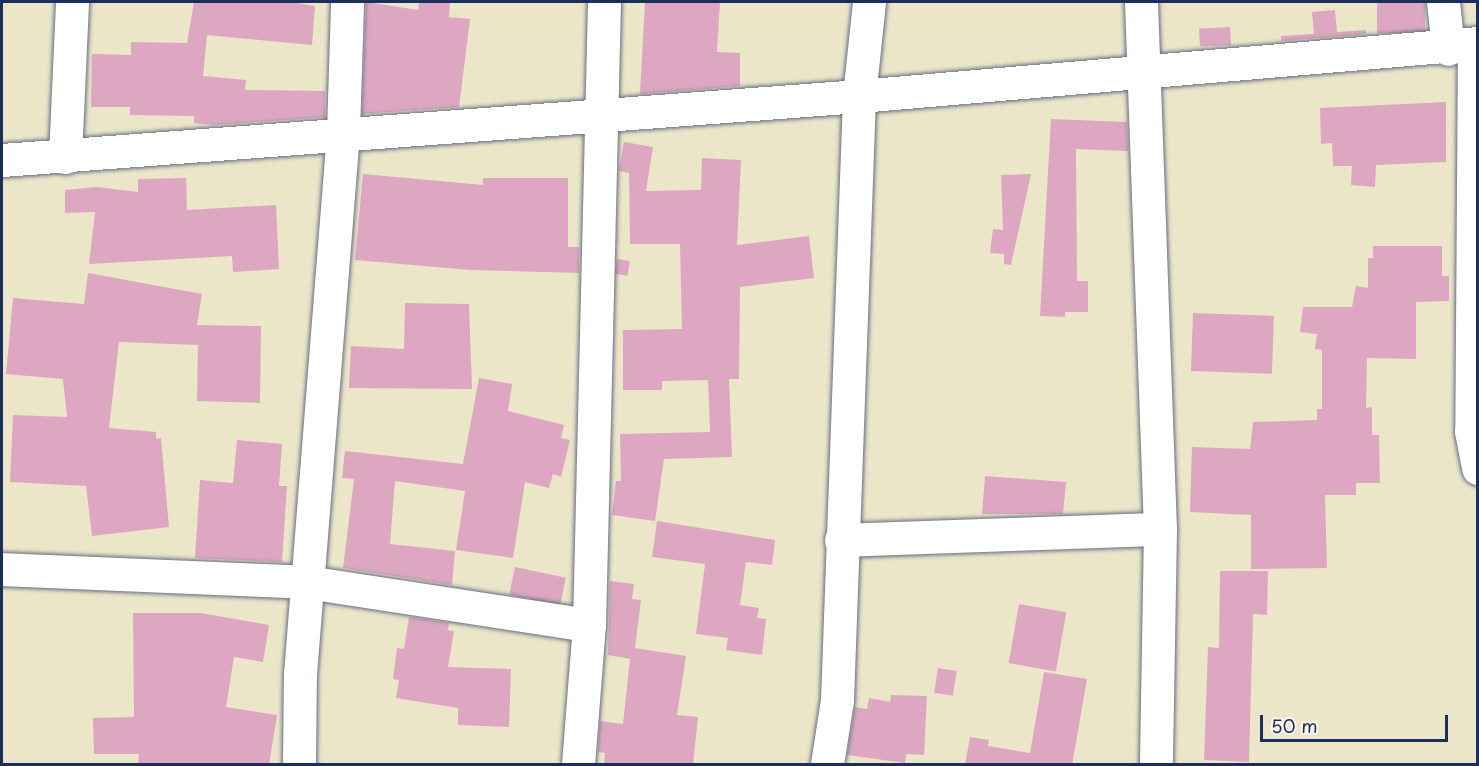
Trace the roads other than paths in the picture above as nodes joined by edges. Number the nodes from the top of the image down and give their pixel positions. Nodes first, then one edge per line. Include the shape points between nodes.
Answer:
1 (72, 2) edge
2 (347, 2) edge
3 (604, 2) edge
4 (869, 2) edge
5 (1141, 2) edge
6 (1443, 2) edge
7 (1466, 45) edge
8 (1142, 70) junction
9 (858, 96) junction
10 (601, 116) junction
11 (343, 132) junction
12 (66, 157) junction
13 (2, 160) edge
14 (1478, 468) edge
15 (1160, 529) junction
16 (841, 540) junction
17 (2, 569) edge
18 (308, 582) junction
19 (589, 626) junction
20 (298, 765) edge
21 (578, 765) edge
22 (827, 765) edge
23 (1155, 765) edge

1 - 12 street
2 - 11 street
3 - 10 street
4 - 9 street
5 - 8 street
6 - 7 street
7 - 8 street
7 - 14 street via 1471,431
8 - 9 street
8 - 15 street
9 - 10 street
9 - 16 street
10 - 11 street
10 - 19 street
11 - 12 street
11 - 18 street
12 - 13 street
15 - 16 street
15 - 23 street
16 - 22 street via 837,700
17 - 18 street
18 - 19 street
18 - 20 street
19 - 21 street

